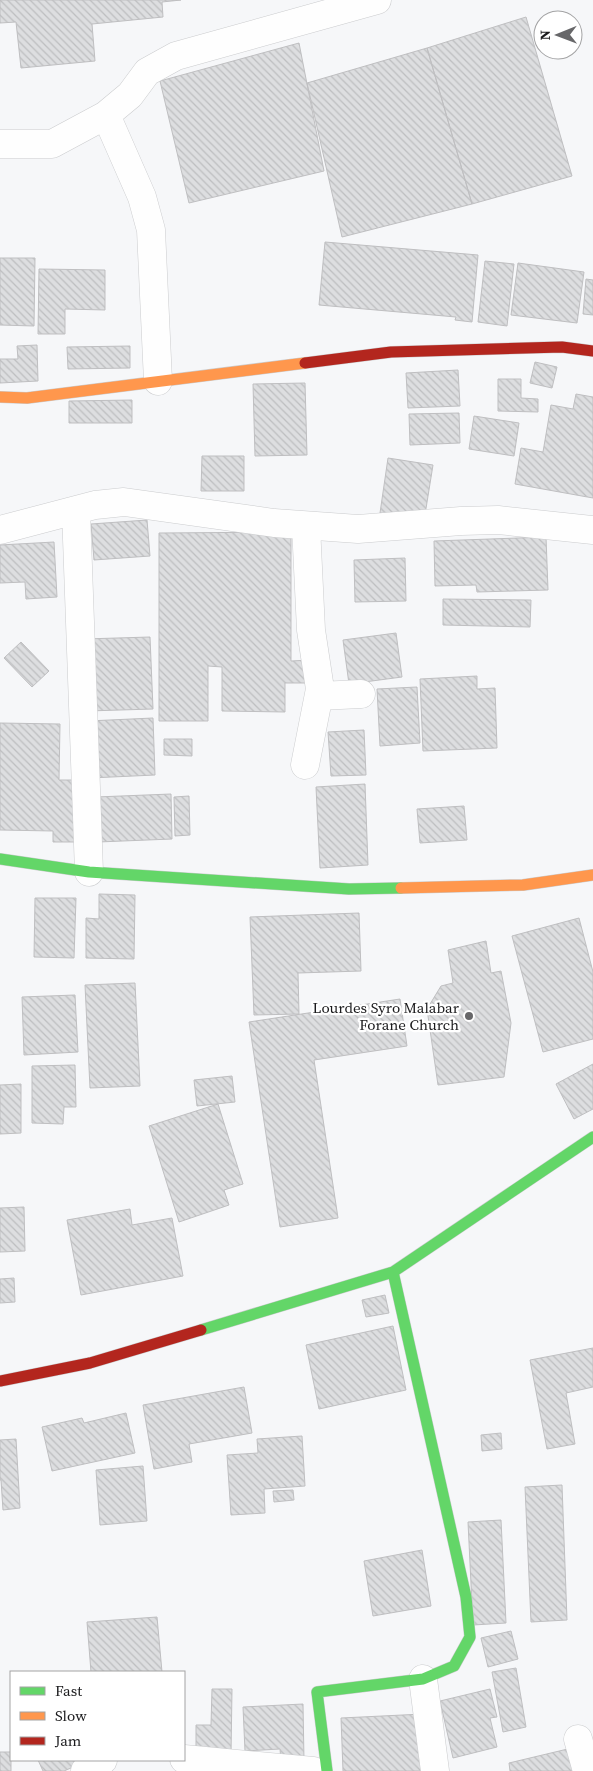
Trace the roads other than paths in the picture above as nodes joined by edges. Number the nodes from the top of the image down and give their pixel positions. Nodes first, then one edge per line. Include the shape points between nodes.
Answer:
1 (377, 0) edge
2 (106, 115) junction
3 (0, 144) edge
4 (593, 352) edge
5 (158, 381) junction
6 (0, 397) edge
7 (76, 510) junction
8 (306, 526) junction
9 (0, 530) edge
10 (593, 530) edge
11 (360, 694) dead end
12 (318, 696) junction
13 (305, 765) dead end
14 (0, 859) edge
15 (89, 872) junction
16 (593, 875) edge
17 (593, 1136) edge
18 (393, 1272) junction
19 (0, 1381) edge
20 (423, 1679) junction
21 (578, 1738) dead end
22 (185, 1759) edge
23 (101, 1761) edge
24 (85, 1771) edge
25 (313, 1771) edge
26 (327, 1771) edge
27 (436, 1771) edge
28 (587, 1771) edge

1 - 2 street via 176,56 147,72 130,95
2 - 3 street via 52,144
2 - 5 street via 142,197 151,230
4 - 5 main road via 562,347 391,352
5 - 6 main road via 28,398
7 - 8 street via 124,502
7 - 9 street
7 - 15 street
8 - 10 street via 358,529 498,520
8 - 12 street
11 - 12 street
12 - 13 street
14 - 15 main road
15 - 16 main road via 349,889 523,885
17 - 18 main road
18 - 19 main road via 90,1362
18 - 20 main road via 466,1597 470,1637 454,1666
20 - 26 main road via 317,1692
20 - 27 street
21 - 28 street
22 - 25 street
23 - 24 street

